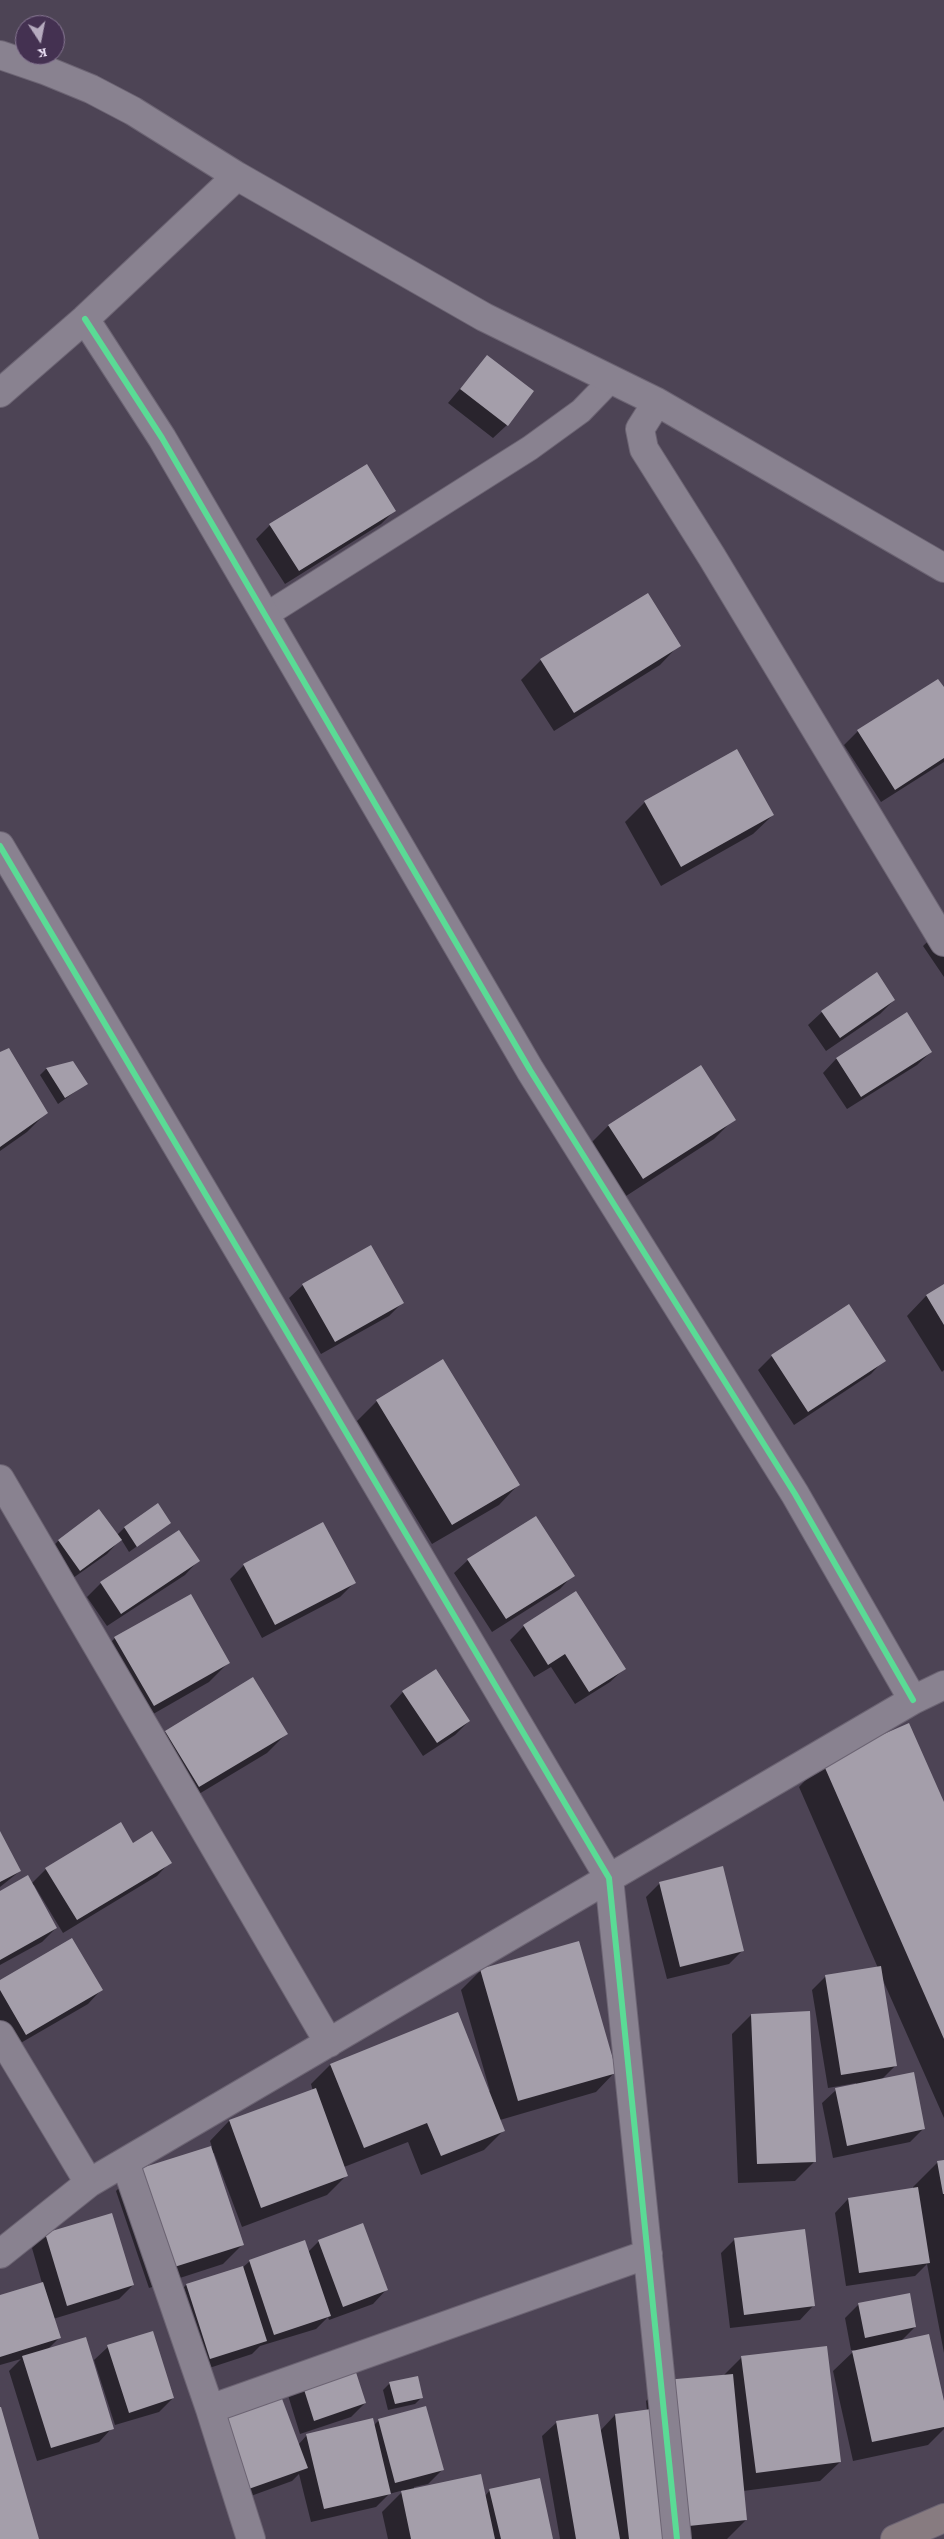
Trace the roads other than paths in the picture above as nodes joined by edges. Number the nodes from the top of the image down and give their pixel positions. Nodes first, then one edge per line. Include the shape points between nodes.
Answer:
1 (0, 55) edge
2 (237, 176) junction
3 (85, 319) junction
4 (611, 380) junction
5 (0, 393) edge
6 (657, 402) junction
7 (944, 568) edge
8 (266, 615) junction
9 (0, 846) edge
10 (944, 942) edge
11 (0, 1479) edge
12 (944, 1684) edge
13 (913, 1700) junction
14 (609, 1878) junction
15 (0, 2035) edge
16 (329, 2043) junction
17 (125, 2162) junction
18 (89, 2183) junction
19 (0, 2254) edge
20 (648, 2254) junction
21 (210, 2409) junction
22 (944, 2518) edge
23 (251, 2539) edge
24 (677, 2539) edge
25 (895, 2539) edge

1 - 2 street via 91,89 133,111
2 - 3 street
2 - 4 street via 484,317
3 - 5 street
3 - 8 street via 162,438
4 - 6 street
4 - 8 lane via 581,411 530,448
6 - 7 street
6 - 10 street via 640,429 644,449
8 - 13 street via 530,1070 795,1494
9 - 14 street
11 - 16 street
12 - 13 street
13 - 14 street
14 - 16 street
14 - 20 street
15 - 18 street
16 - 17 street
17 - 18 street
17 - 21 street
18 - 19 street
20 - 21 street
20 - 24 street
21 - 23 street
22 - 25 highway

